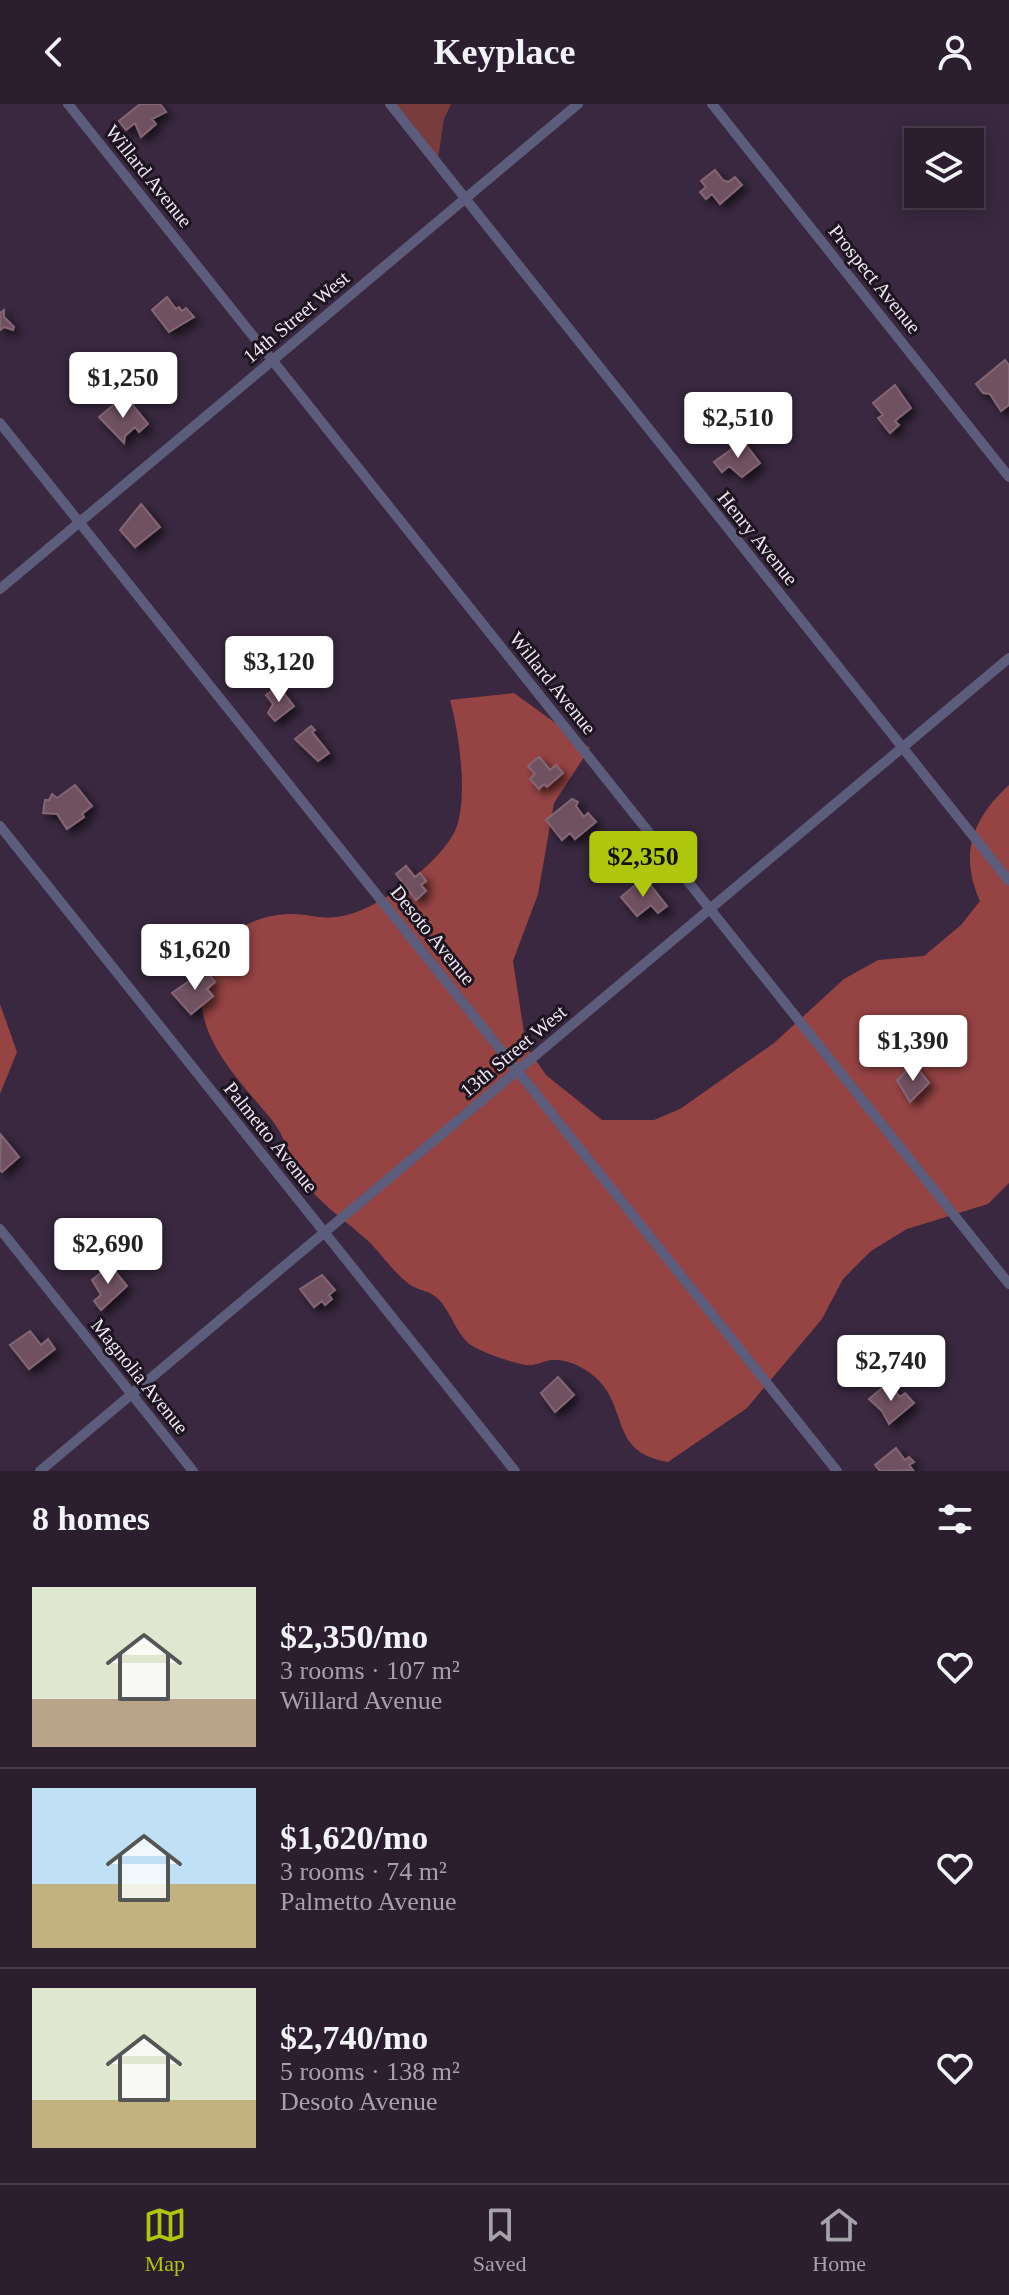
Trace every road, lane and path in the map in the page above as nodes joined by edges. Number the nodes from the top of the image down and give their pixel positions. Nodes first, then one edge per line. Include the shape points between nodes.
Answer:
1 (68, 104) edge
2 (390, 104) edge
3 (578, 104) edge
4 (712, 104) edge
5 (466, 198) junction
6 (273, 360) junction
7 (0, 423) edge
8 (1009, 477) edge
9 (80, 522) junction
10 (0, 589) edge
11 (1009, 658) edge
12 (903, 748) junction
13 (0, 826) edge
14 (1009, 881) edge
15 (710, 909) junction
16 (517, 1070) junction
17 (0, 1229) edge
18 (324, 1233) junction
19 (1009, 1284) edge
20 (132, 1395) junction
21 (40, 1471) edge
22 (193, 1471) edge
23 (515, 1471) edge
24 (837, 1471) edge

1 - 6 street, Willard Avenue
2 - 5 street, Henry Avenue
3 - 5 street, 14th Street West
4 - 8 street, Prospect Avenue
5 - 6 street, 14th Street West
5 - 12 street, Henry Avenue
6 - 9 street, 14th Street West
6 - 15 street, Willard Avenue
7 - 9 street, Desoto Avenue
9 - 10 street, 14th Street West
9 - 16 street, Desoto Avenue
11 - 12 street, 13th Street West
12 - 14 street, Henry Avenue
12 - 15 street, 13th Street West
13 - 18 street, Palmetto Avenue
15 - 16 street, 13th Street West
15 - 19 street, Willard Avenue
16 - 18 street, 13th Street West
16 - 24 street, Desoto Avenue
17 - 20 street, Magnolia Avenue
18 - 20 street, 13th Street West
18 - 23 street, Palmetto Avenue
20 - 21 street, 13th Street West
20 - 22 street, Magnolia Avenue

